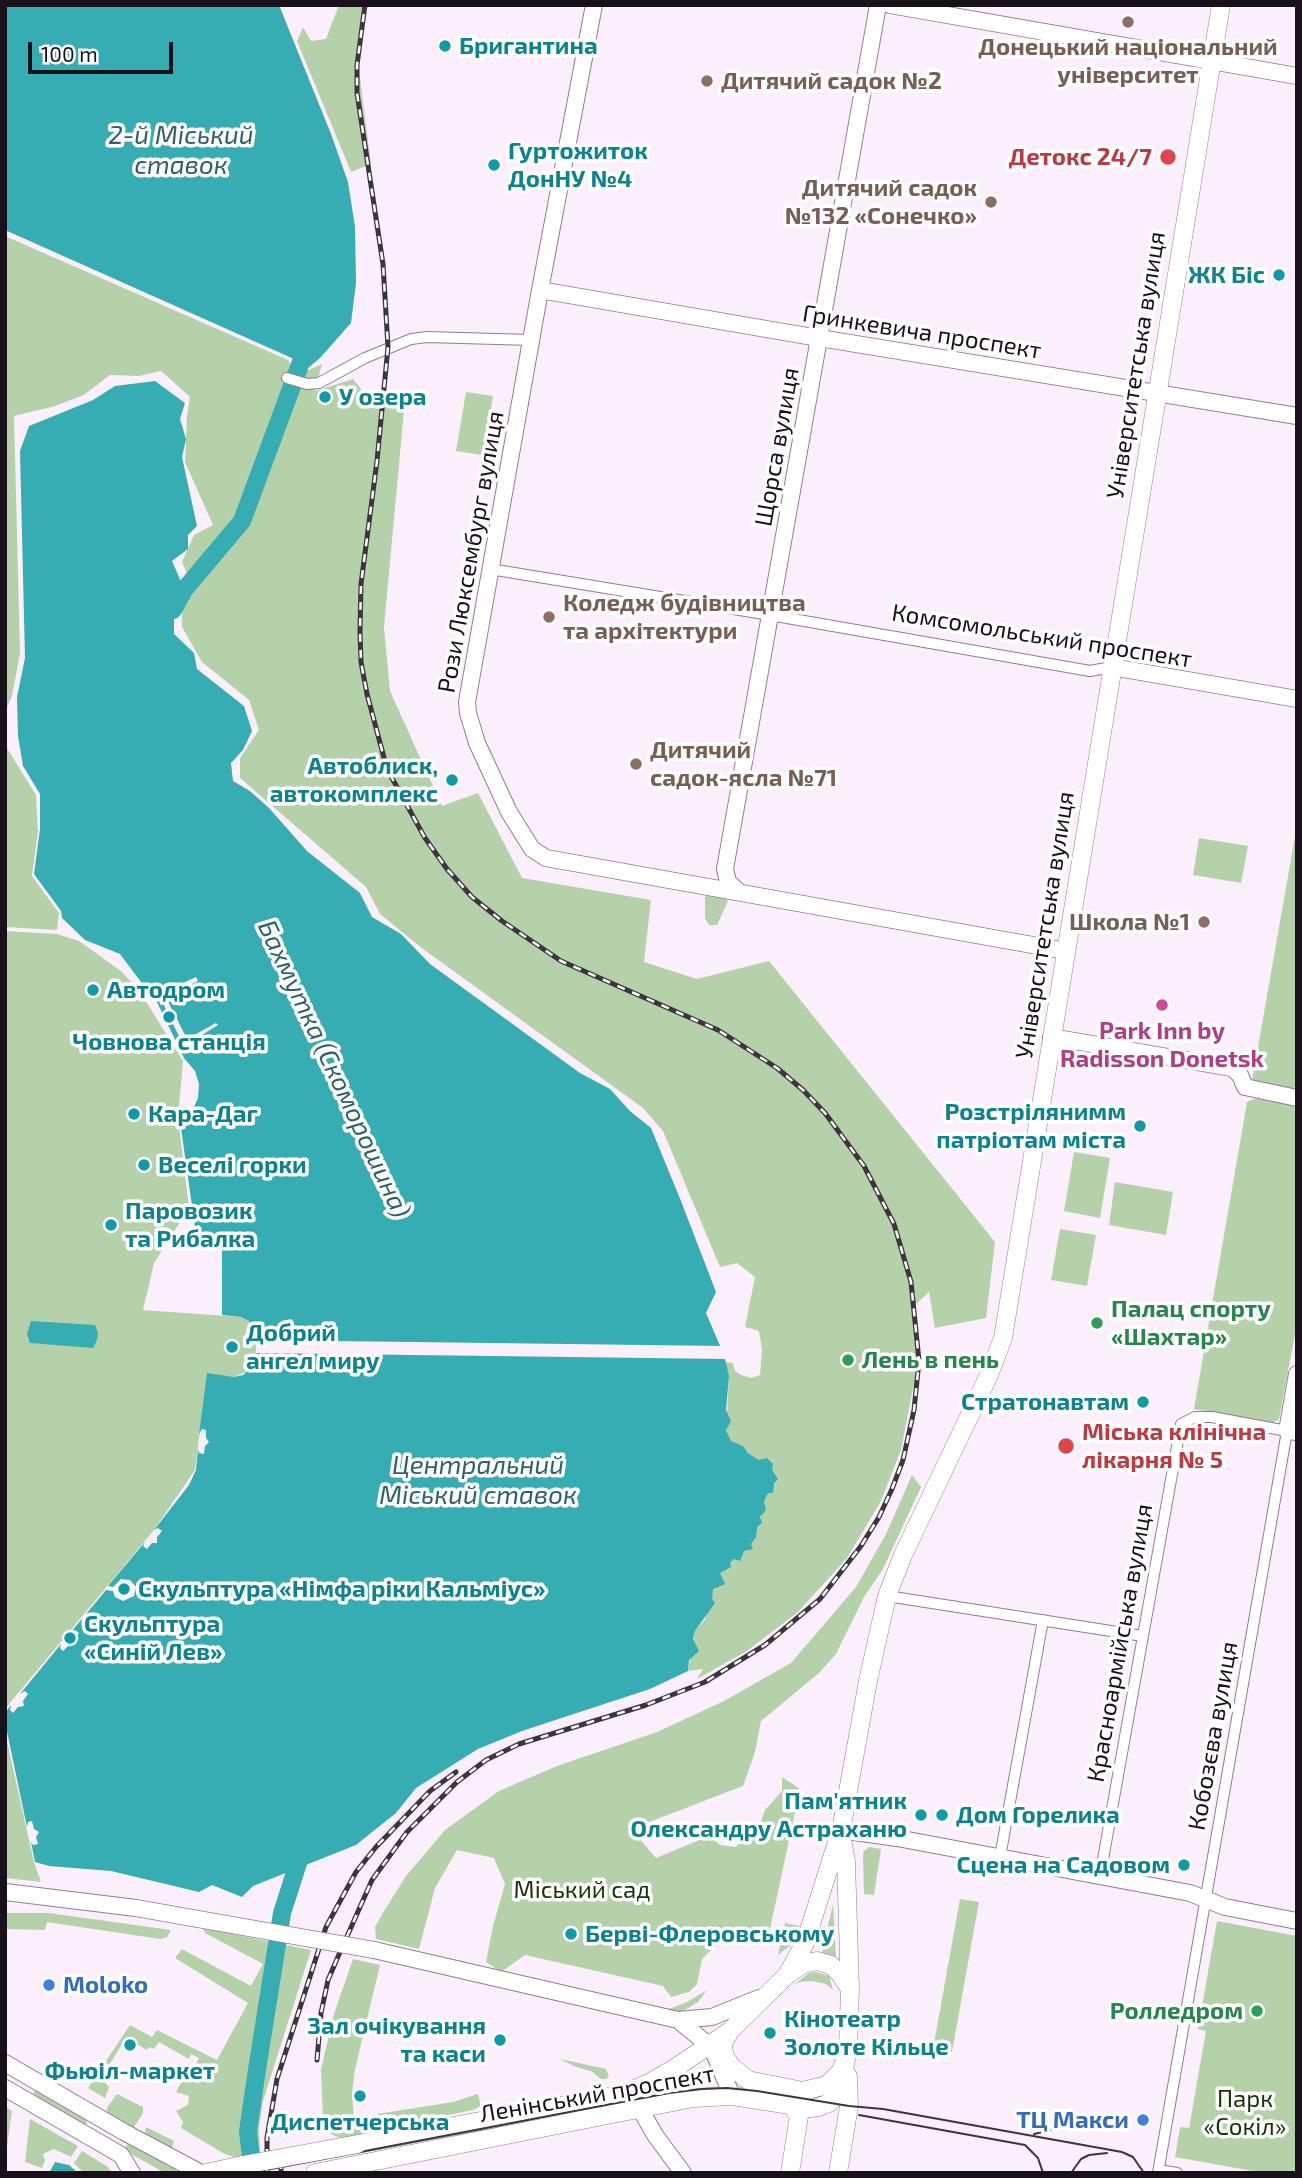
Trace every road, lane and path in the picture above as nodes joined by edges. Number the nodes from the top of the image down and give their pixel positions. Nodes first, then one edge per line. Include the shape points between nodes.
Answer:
1 (594, 5) edge
2 (878, 5) edge
3 (890, 5) edge
4 (1222, 5) edge
5 (1212, 61) junction
6 (1297, 76) edge
7 (540, 290) junction
8 (820, 338) junction
9 (531, 340) junction
10 (287, 378) dead end
11 (1157, 393) junction
12 (1297, 416) edge
13 (490, 569) junction
14 (770, 615) junction
15 (1112, 667) junction
16 (1297, 699) edge
17 (725, 869) junction
18 (707, 887) junction
19 (739, 892) junction
20 (1066, 951) junction
21 (1051, 1037) junction
22 (1297, 1098) edge
23 (1297, 1374) edge
24 (1292, 1432) edge
25 (887, 1596) junction
26 (1043, 1620) junction
27 (1143, 1636) junction
28 (841, 1830) junction
29 (1000, 1857) junction
30 (1100, 1876) junction
31 (5, 1892) edge
32 (1207, 1899) junction
33 (1297, 1921) edge
34 (773, 1988) junction
35 (850, 1989) junction
36 (678, 2020) junction
37 (730, 2031) junction
38 (710, 2046) junction
39 (848, 2049) junction
40 (10, 2066) edge
41 (731, 2066) junction
42 (675, 2068) junction
43 (44, 2086) junction
44 (5, 2087) edge
45 (732, 2096) junction
46 (31, 2103) junction
47 (792, 2106) junction
48 (639, 2107) junction
49 (99, 2118) junction
50 (124, 2132) junction
51 (88, 2137) junction
52 (117, 2153) junction
53 (1159, 2171) edge
54 (132, 2173) edge
55 (203, 2173) edge
56 (315, 2173) edge
57 (684, 2173) edge
58 (790, 2173) edge
59 (838, 2173) edge
60 (1177, 2173) edge

1 - 7 street, Рози Люксембург вулиця
2 - 8 street, Щорса вулиця
3 - 5 street
4 - 5 main road, Університетська вулиця
5 - 6 street
5 - 11 main road, Університетська вулиця
7 - 8 street, Гринкевича проспект
7 - 9 street, Рози Люксембург вулиця
8 - 11 street, Гринкевича проспект
8 - 14 street, Щорса вулиця
9 - 10 street via 411,339 319,383
9 - 13 street, Рози Люксембург вулиця
11 - 12 street, Гринкевича проспект
11 - 15 main road, Університетська вулиця
13 - 14 street, Комсомольський проспект
13 - 18 street, Рози Люксембург вулиця via 466,707 495,782 532,849 546,858
14 - 15 street, Комсомольський проспект via 1090,671
14 - 17 street, Щорса вулиця
15 - 16 street, Комсомольський проспект
15 - 20 main road, Університетська вулиця
17 - 18 street via 720,880
17 - 19 street via 728,881
18 - 19 street, Рози Люксембург вулиця
19 - 20 street, Рози Люксембург вулиця
20 - 21 main road, Університетська вулиця
21 - 22 street via 1232,1068 1245,1087
21 - 25 main road, Університетська вулиця via 1003,1338
23 - 24 street
24 - 27 street, Красноармійська вулиця via 1212,1417 1195,1417 1181,1424
24 - 32 street, Кобозєва вулиця
25 - 26 street
25 - 28 main road, Університетська вулиця
26 - 27 street
26 - 29 street
27 - 30 street, Красноармійська вулиця
28 - 29 street
28 - 34 main road, Університетська вулиця via 805,1944
28 - 35 main road, Університетська вулиця
29 - 30 street
30 - 32 street
31 - 36 street, bridge via 136,1908 374,1951
32 - 33 street via 1224,1907
32 - 53 street, Кобозєва вулиця
34 - 35 main road via 803,1964 817,1962 831,1965
34 - 36 street via 712,2017
34 - 37 main road
35 - 39 main road
36 - 38 street
36 - 42 street via 688,2048
37 - 38 main road, Ленінський проспект
37 - 41 main road via 723,2049
38 - 41 street
38 - 42 main road, Ленінський проспект
38 - 45 street
39 - 41 main road via 841,2071 820,2089 803,2091 757,2083
39 - 47 main road, Ленінський проспект via 841,2084 829,2103
39 - 59 main road via 847,2113
40 - 43 street
40 - 44 street via 17,2078 15,2084
42 - 55 main road, Ленінський проспект, bridge via 624,2094
43 - 46 street via 32,2087
43 - 49 street
44 - 46 street
45 - 47 main road, Ленінський проспект
45 - 48 main road, Ленінський проспект
46 - 51 street
47 - 58 main road via 799,2116
48 - 56 main road, Ленінський проспект
48 - 57 street
49 - 50 street
49 - 51 street
50 - 52 street
50 - 55 street
51 - 52 street
52 - 54 street
53 - 60 street

